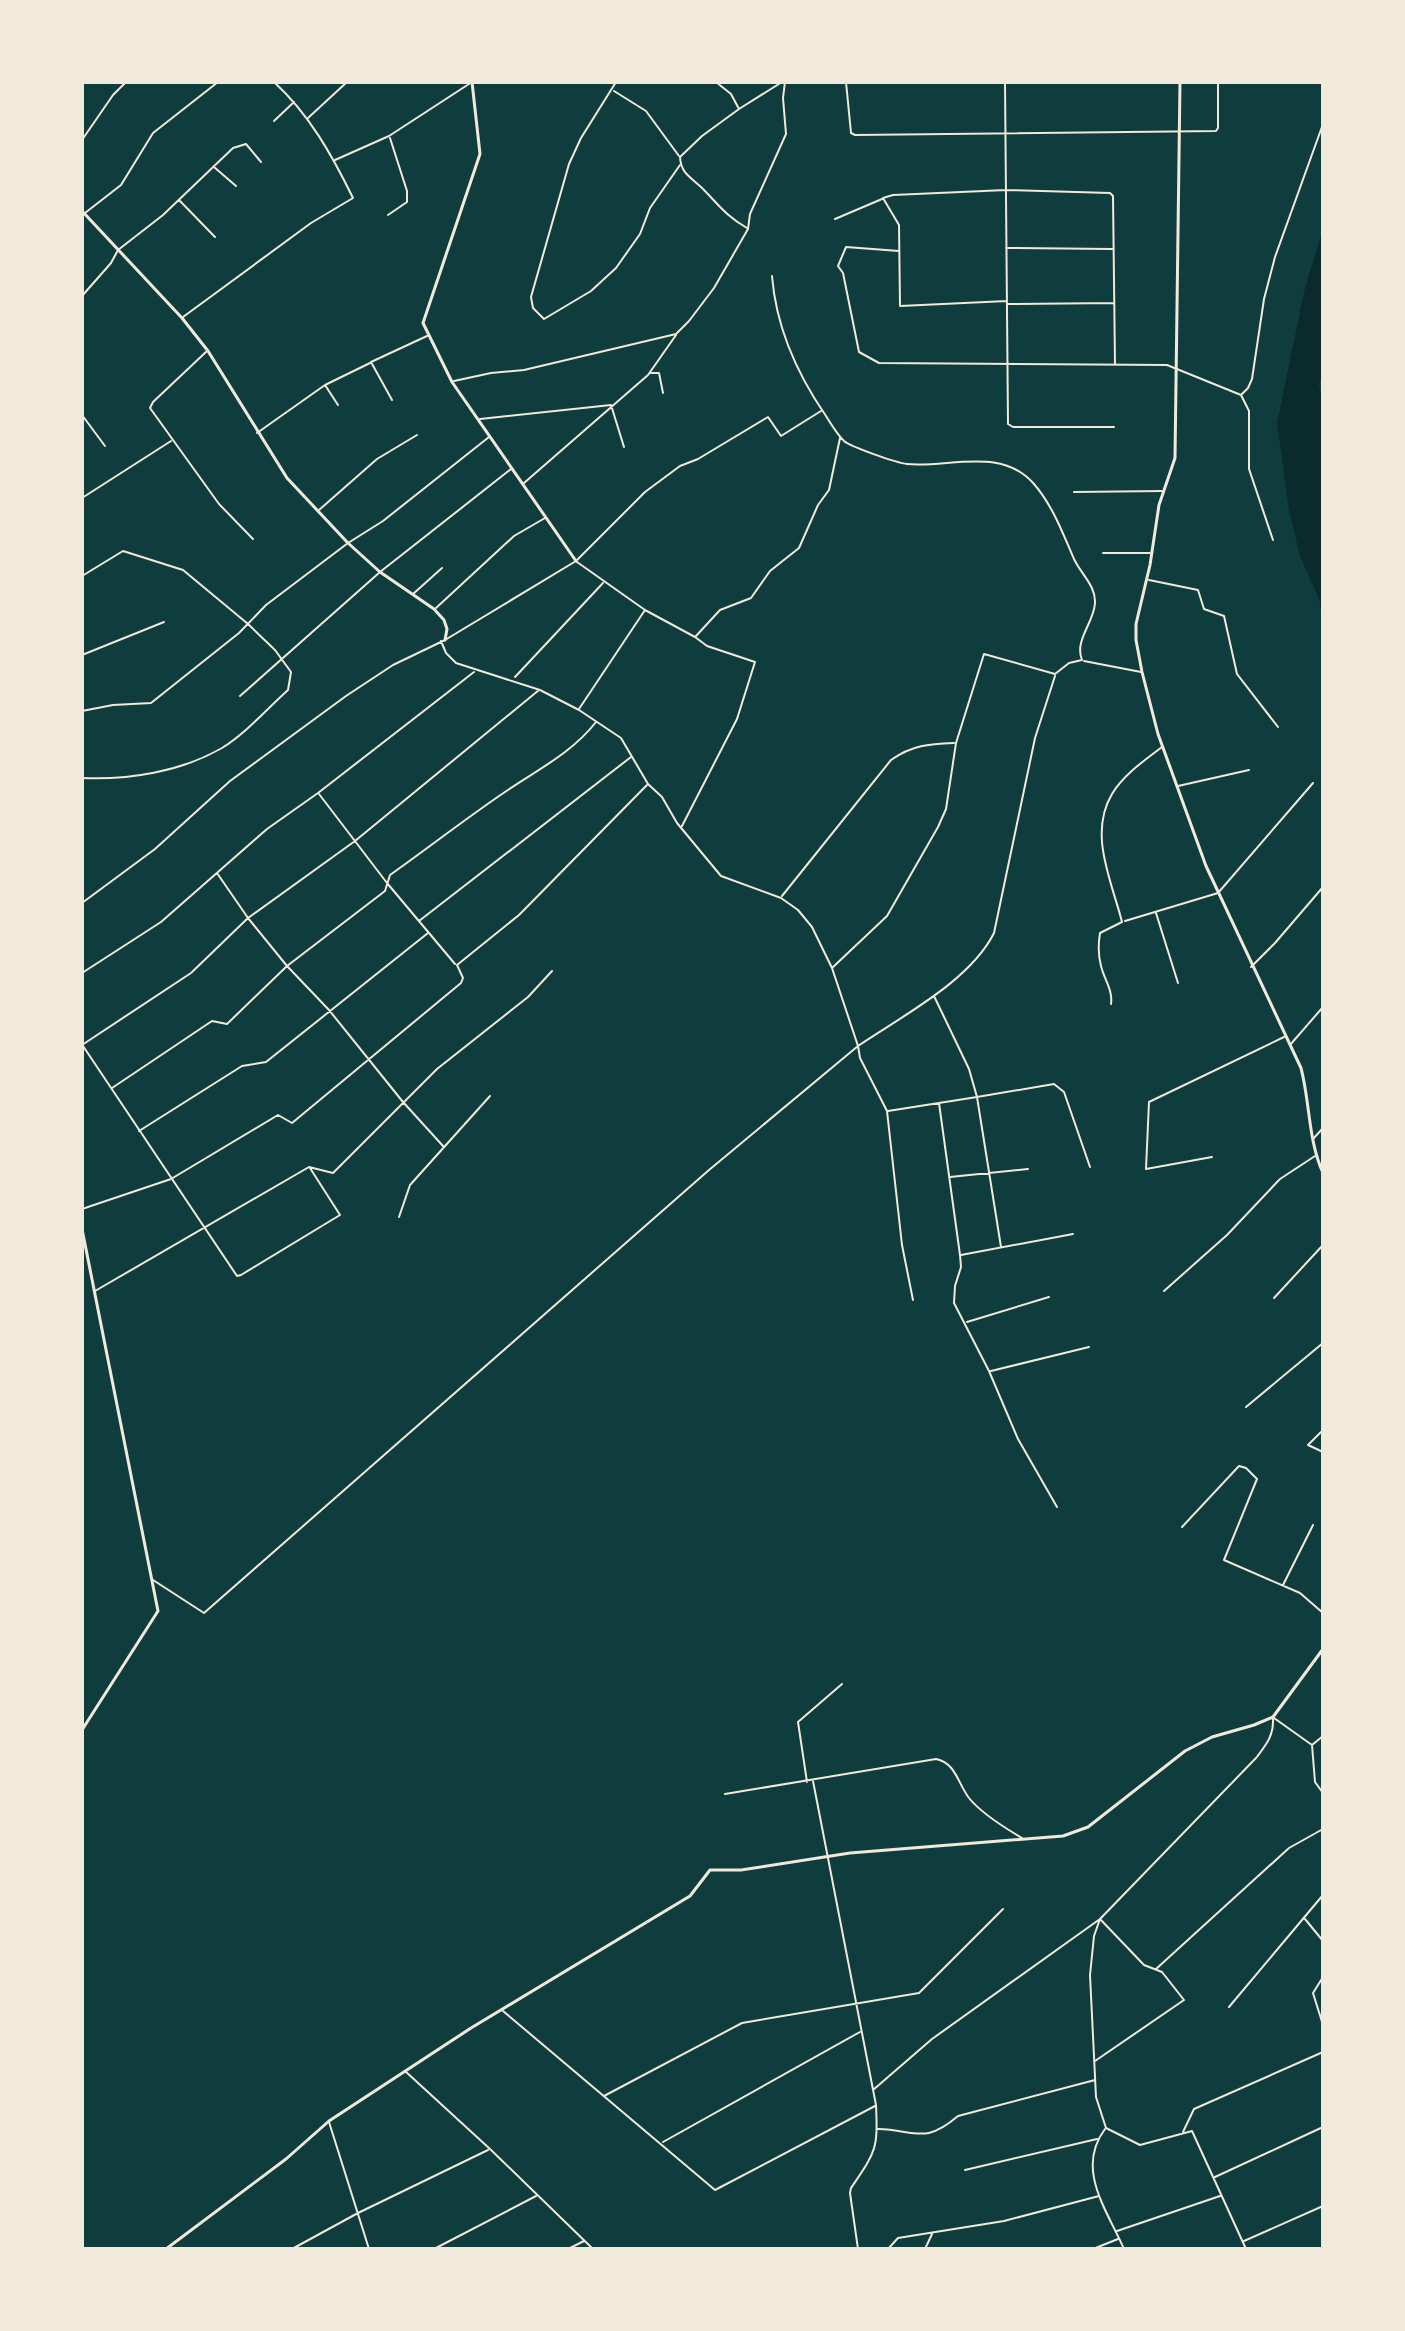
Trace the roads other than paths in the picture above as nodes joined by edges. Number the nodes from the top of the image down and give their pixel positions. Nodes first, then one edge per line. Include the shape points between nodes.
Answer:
1 (126, 82) edge
2 (218, 82) edge
3 (274, 82) edge
4 (347, 82) edge
5 (472, 82) edge
6 (616, 82) edge
7 (716, 82) edge
8 (784, 82) edge
9 (846, 82) edge
10 (1005, 82) edge
11 (1180, 82) edge
12 (1218, 82) edge
13 (612, 90) junction
14 (295, 101) junction
15 (739, 109) junction
16 (308, 119) junction
17 (274, 121) dead end
18 (1323, 124) edge
19 (1181, 131) junction
20 (1006, 134) junction
21 (389, 136) junction
22 (82, 140) edge
23 (680, 157) junction
24 (334, 160) junction
25 (261, 162) dead end
26 (680, 165) junction
27 (213, 166) junction
28 (236, 186) dead end
29 (1006, 190) junction
30 (883, 198) junction
31 (178, 199) junction
32 (83, 212) edge
33 (388, 215) dead end
34 (835, 219) dead end
35 (748, 229) junction
36 (215, 237) dead end
37 (1006, 248) junction
38 (1113, 249) junction
39 (118, 250) junction
40 (899, 251) junction
41 (772, 276) dead end
42 (82, 296) edge
43 (1007, 302) junction
44 (1115, 303) junction
45 (182, 318) junction
46 (676, 334) junction
47 (427, 336) junction
48 (208, 351) junction
49 (371, 362) junction
50 (1008, 365) junction
51 (1115, 365) junction
52 (1175, 368) junction
53 (649, 373) junction
54 (452, 382) junction
55 (325, 385) junction
56 (663, 393) dead end
57 (1241, 395) junction
58 (392, 400) dead end
59 (338, 405) dead end
60 (611, 405) junction
61 (822, 411) junction
62 (82, 415) edge
63 (479, 419) junction
64 (1114, 427) dead end
65 (257, 433) junction
66 (417, 435) dead end
67 (490, 436) junction
68 (841, 436) junction
69 (172, 440) junction
70 (105, 446) dead end
71 (624, 447) dead end
72 (512, 468) junction
73 (523, 484) junction
74 (1163, 491) junction
75 (1074, 492) dead end
76 (82, 498) edge
77 (318, 511) junction
78 (546, 517) junction
79 (253, 539) dead end
80 (1273, 540) dead end
81 (348, 543) junction
82 (1103, 553) dead end
83 (1152, 553) junction
84 (576, 561) junction
85 (442, 568) dead end
86 (380, 572) junction
87 (82, 576) edge
88 (1147, 580) junction
89 (604, 582) junction
90 (413, 594) junction
91 (433, 610) junction
92 (645, 610) junction
93 (164, 622) dead end
94 (248, 624) junction
95 (695, 637) junction
96 (443, 640) junction
97 (82, 655) edge
98 (281, 660) junction
99 (1082, 660) junction
100 (475, 671) junction
101 (1142, 672) junction
102 (1055, 674) junction
103 (513, 679) junction
104 (540, 690) junction
105 (240, 696) dead end
106 (579, 710) junction
107 (82, 711) edge
108 (597, 721) junction
109 (1278, 727) dead end
110 (956, 743) junction
111 (1163, 746) junction
112 (632, 756) junction
113 (1249, 770) dead end
114 (82, 778) edge
115 (1313, 783) dead end
116 (648, 784) junction
117 (1177, 786) junction
118 (318, 793) junction
119 (682, 827) junction
120 (355, 841) junction
121 (216, 872) junction
122 (387, 883) junction
123 (1323, 887) edge
124 (1218, 893) junction
125 (781, 898) junction
126 (82, 903) edge
127 (1156, 912) junction
128 (248, 918) junction
129 (419, 921) junction
130 (1122, 922) junction
131 (428, 933) junction
132 (457, 965) junction
133 (287, 966) junction
134 (1251, 967) junction
135 (832, 968) junction
136 (552, 971) dead end
137 (82, 973) edge
138 (1178, 983) dead end
139 (933, 995) junction
140 (1111, 1004) dead end
141 (1323, 1007) edge
142 (329, 1010) junction
143 (1285, 1036) junction
144 (82, 1045) edge
145 (1290, 1045) junction
146 (858, 1046) junction
147 (370, 1061) junction
148 (112, 1088) junction
149 (490, 1096) dead end
150 (977, 1097) junction
151 (403, 1102) junction
152 (939, 1103) junction
153 (887, 1111) junction
154 (1323, 1128) edge
155 (139, 1131) junction
156 (1312, 1140) junction
157 (443, 1146) junction
158 (1316, 1156) junction
159 (1212, 1157) dead end
160 (309, 1167) junction
161 (1090, 1167) dead end
162 (1028, 1169) dead end
163 (988, 1173) junction
164 (1323, 1173) edge
165 (949, 1177) junction
166 (171, 1179) junction
167 (82, 1209) edge
168 (399, 1217) dead end
169 (204, 1228) junction
170 (82, 1229) edge
171 (1073, 1234) dead end
172 (1323, 1245) edge
173 (1001, 1247) junction
174 (960, 1255) junction
175 (95, 1291) junction
176 (1164, 1291) dead end
177 (1049, 1297) dead end
178 (1274, 1298) dead end
179 (913, 1300) dead end
180 (966, 1322) junction
181 (1323, 1343) edge
182 (1089, 1347) dead end
183 (989, 1371) junction
184 (1246, 1407) dead end
185 (1323, 1430) edge
186 (1323, 1452) edge
187 (1057, 1507) dead end
188 (1313, 1525) dead end
189 (1182, 1527) dead end
190 (153, 1580) junction
191 (1283, 1586) junction
192 (1323, 1613) edge
193 (1323, 1649) edge
194 (842, 1684) dead end
195 (1273, 1717) junction
196 (82, 1730) edge
197 (1323, 1736) edge
198 (1312, 1745) junction
199 (813, 1781) junction
200 (807, 1782) junction
201 (1323, 1793) edge
202 (725, 1794) dead end
203 (1323, 1829) edge
204 (1022, 1838) junction
205 (828, 1856) junction
206 (1323, 1895) edge
207 (1003, 1909) dead end
208 (1304, 1918) junction
209 (1100, 1919) junction
210 (1323, 1941) edge
211 (1155, 1969) junction
212 (1323, 1977) edge
213 (856, 2003) junction
214 (1229, 2007) dead end
215 (503, 2011) junction
216 (1323, 2025) edge
217 (861, 2031) junction
218 (1323, 2052) edge
219 (1094, 2061) junction
220 (404, 2071) junction
221 (1095, 2080) junction
222 (873, 2090) junction
223 (603, 2096) junction
224 (876, 2105) junction
225 (329, 2121) junction
226 (1323, 2127) edge
227 (1106, 2128) junction
228 (877, 2129) junction
229 (1182, 2134) junction
230 (1097, 2139) junction
231 (661, 2144) junction
232 (490, 2149) junction
233 (965, 2170) dead end
234 (1213, 2177) junction
235 (536, 2196) junction
236 (1099, 2196) junction
237 (1222, 2196) junction
238 (1323, 2206) edge
239 (358, 2213) junction
240 (1117, 2231) junction
241 (932, 2233) junction
242 (1119, 2238) junction
243 (584, 2241) junction
244 (1242, 2242) junction
245 (166, 2249) edge
246 (292, 2249) edge
247 (369, 2249) edge
248 (434, 2249) edge
249 (568, 2249) edge
250 (593, 2249) edge
251 (858, 2249) edge
252 (888, 2249) edge
253 (925, 2249) edge
254 (1093, 2249) edge
255 (1124, 2249) edge
256 (1246, 2249) edge

1 - 22 street
2 - 32 street via 153,133 121,185
3 - 14 street
4 - 16 street
5 - 21 street
5 - 47 street via 480,154 423,323
6 - 13 street
7 - 15 street
8 - 15 street
8 - 35 street via 786,134
9 - 20 street via 853,135
10 - 20 street
11 - 19 street
12 - 19 street via 1218,130
13 - 23 street via 646,111
13 - 26 street via 569,164 531,297 544,319 591,291 616,268
14 - 16 street
14 - 17 street
15 - 23 street
16 - 24 street
18 - 57 street via 1275,257 1252,379
19 - 20 street
19 - 52 street
20 - 29 street
21 - 24 street
21 - 33 street via 407,202
23 - 26 street
24 - 45 street via 353,198
25 - 27 street via 246,144
26 - 35 street via 722,212
27 - 28 street
27 - 31 street
29 - 30 street
29 - 37 street
29 - 38 street via 1110,193
30 - 34 street
30 - 40 street via 897,219
31 - 36 street
31 - 39 street
32 - 39 street
35 - 46 street via 714,288
37 - 38 street
37 - 43 street
38 - 44 street
39 - 42 street
39 - 45 street
40 - 43 street via 900,306
40 - 50 street via 846,247 838,266 859,352 879,363
41 - 61 street via 782,330
43 - 44 street
43 - 50 street
44 - 51 street
45 - 48 street
46 - 53 street
46 - 54 street
47 - 49 street
47 - 54 street
48 - 65 street
48 - 69 street via 150,408
49 - 55 street
49 - 58 street
50 - 51 street
50 - 64 street via 1008,424 1013,427
51 - 52 street
52 - 57 street
52 - 74 street via 1175,458
53 - 56 street via 659,373
53 - 60 street
54 - 63 street
55 - 59 street
55 - 65 street
57 - 80 street via 1249,411 1249,469
60 - 63 street
60 - 71 street
60 - 73 street
61 - 68 street
61 - 84 street via 781,436 768,417 680,466 645,492
62 - 70 street
63 - 67 street
65 - 77 street via 287,478
66 - 77 street via 377,459
67 - 72 street
67 - 81 street
68 - 95 street via 829,490 799,548 770,571 751,598 720,610
68 - 99 street via 865,451 906,464 986,461 1025,475 1058,521 1092,588 1095,604 1081,643
69 - 76 street
69 - 79 street via 219,504
72 - 73 street
72 - 86 street
73 - 78 street
74 - 75 street
74 - 83 street
77 - 81 street
78 - 84 street
78 - 91 street via 514,536
81 - 86 street
81 - 94 street
82 - 83 street
83 - 88 street
84 - 89 street
84 - 96 street
85 - 90 street
86 - 90 street
86 - 98 street
87 - 94 street via 123,551 183,570
88 - 101 street via 1135,632
88 - 109 street via 1198,590 1204,609 1224,616 1237,674
89 - 92 street
89 - 103 street
90 - 91 street
91 - 96 street via 444,620
92 - 95 street
92 - 106 street
93 - 97 street
94 - 98 street
94 - 107 street via 151,703
95 - 119 street via 755,662 737,719
96 - 100 street via 456,663
96 - 126 street via 393,665 230,781 155,849
98 - 105 street
98 - 114 street via 291,672 288,690 221,748 173,769 114,779
99 - 101 street
99 - 102 street
100 - 103 street
100 - 118 street
101 - 111 street
102 - 110 street via 984,654
102 - 139 street via 1035,738 994,933 985,951
103 - 104 street
104 - 106 street
104 - 120 street
106 - 108 street
108 - 112 street via 621,738
108 - 122 street via 585,737 390,875
110 - 125 street via 923,744 891,760
110 - 135 street via 938,827 887,916
111 - 117 street
111 - 130 street via 1127,776 1106,808 1102,848
112 - 116 street
112 - 129 street
113 - 117 street
115 - 124 street
116 - 119 street
116 - 132 street via 519,915
117 - 124 street
118 - 120 street
118 - 121 street
119 - 125 street via 721,876
120 - 122 street
120 - 128 street
121 - 128 street
121 - 137 street via 161,922
122 - 129 street
122 - 133 street via 385,891
123 - 134 street
124 - 127 street
124 - 134 street
125 - 135 street via 812,927
127 - 130 street
127 - 138 street
128 - 133 street
128 - 144 street via 191,973
129 - 131 street
130 - 140 street via 1100,933 1098,947
131 - 132 street
131 - 142 street
132 - 147 street via 461,983
133 - 142 street
133 - 148 street via 227,1024 212,1021
134 - 143 street
135 - 146 street
136 - 151 street
139 - 146 street
139 - 150 street
141 - 145 street
142 - 147 street
142 - 155 street via 266,1062 242,1066
143 - 145 street
143 - 159 street via 1149,1102 1146,1169
144 - 148 street
145 - 156 street via 1308,1092
146 - 153 street
146 - 190 street via 204,1613
147 - 151 street
147 - 166 street via 292,1123 278,1115
148 - 155 street
149 - 157 street
150 - 152 street
150 - 161 street via 1054,1084 1064,1092
150 - 163 street
151 - 157 street
151 - 160 street via 333,1173
152 - 153 street
152 - 165 street
153 - 179 street
154 - 156 street
155 - 166 street
156 - 158 street
157 - 168 street via 410,1185
158 - 164 street
158 - 176 street via 1280,1179
160 - 169 street
160 - 169 street via 340,1215 241,1275
162 - 163 street
163 - 165 street
163 - 173 street
165 - 174 street
166 - 167 street
166 - 169 street
169 - 175 street
170 - 175 street
171 - 173 street
172 - 178 street
173 - 174 street
174 - 180 street via 954,1303
175 - 190 street
177 - 180 street
180 - 183 street
181 - 184 street
182 - 183 street
183 - 187 street via 1018,1439
185 - 186 street via 1308,1445
188 - 191 street
189 - 191 street via 1239,1466 1246,1468 1257,1479 1224,1560
190 - 196 street via 155,1618
191 - 192 street
193 - 195 street
194 - 200 street via 798,1722
195 - 198 street
195 - 204 street via 1185,1751 1088,1827 1063,1836
195 - 209 street via 1270,1740 1256,1758
197 - 198 street
198 - 201 street via 1315,1782
199 - 200 street
199 - 204 street via 945,1761 970,1799
199 - 205 street
200 - 202 street
203 - 211 street via 1289,1848
204 - 205 street
205 - 213 street
205 - 215 street via 710,1870 690,1896
206 - 208 street
207 - 213 street via 919,1993
208 - 210 street
208 - 214 street
209 - 211 street via 1144,1965
209 - 219 street via 1090,1975
209 - 222 street via 932,2039
211 - 219 street via 1184,2000
212 - 216 street via 1313,1993
213 - 217 street
213 - 223 street via 742,2023
215 - 220 street
215 - 223 street
217 - 222 street
217 - 231 street
218 - 229 street via 1194,2109
219 - 221 street
220 - 225 street
220 - 232 street
221 - 227 street
221 - 228 street via 958,2116 928,2134
222 - 224 street
223 - 231 street
224 - 228 street
224 - 231 street via 715,2190
225 - 239 street
225 - 245 street
226 - 234 street
227 - 229 street via 1140,2145
227 - 230 street
228 - 251 street via 874,2154 851,2188
229 - 234 street via 1192,2131
230 - 233 street
230 - 236 street via 1092,2176
232 - 235 street
232 - 239 street
234 - 237 street
235 - 243 street
235 - 248 street
236 - 240 street
236 - 241 street
237 - 240 street
237 - 244 street
238 - 244 street
239 - 246 street
239 - 247 street
240 - 242 street
241 - 252 street via 898,2238
241 - 253 street
242 - 254 street
242 - 255 street
243 - 249 street
243 - 250 street
244 - 256 street

